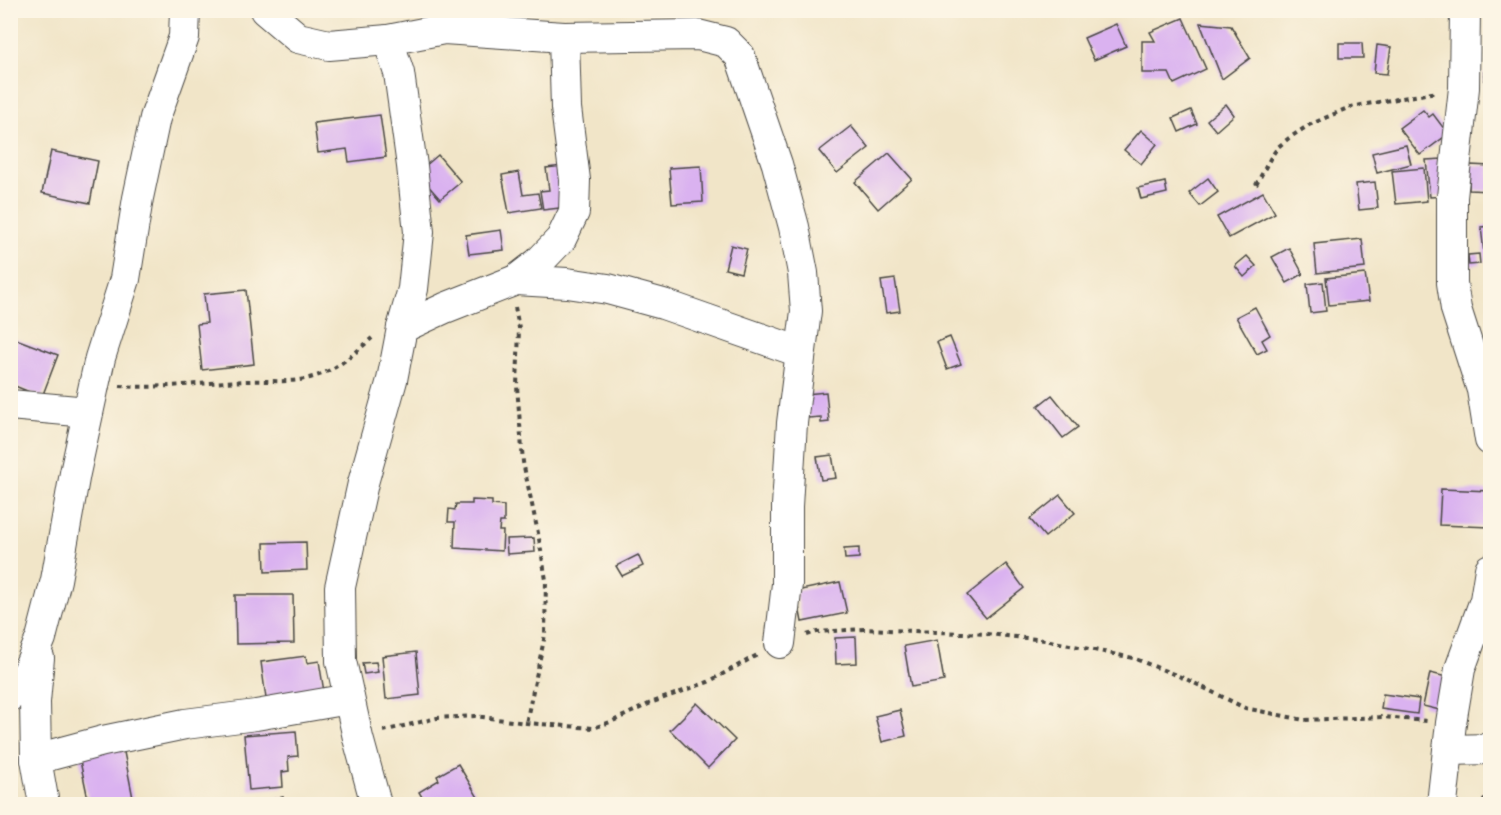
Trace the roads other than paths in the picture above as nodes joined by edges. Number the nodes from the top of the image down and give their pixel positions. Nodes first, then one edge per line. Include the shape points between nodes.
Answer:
1 (185, 10) edge
2 (265, 10) edge
3 (1465, 10) edge
4 (448, 20) edge
5 (564, 38) junction
6 (388, 40) junction
7 (399, 73) junction
8 (513, 281) junction
9 (389, 332) junction
10 (800, 352) junction
11 (91, 398) junction
12 (10, 405) edge
13 (1491, 440) edge
14 (1491, 569) edge
15 (41, 638) junction
16 (780, 643) road end
17 (10, 696) edge
18 (349, 699) junction
19 (1450, 736) junction
20 (1491, 749) edge
21 (36, 759) junction
22 (44, 804) edge
23 (376, 804) edge
24 (1442, 804) edge

1 - 11 street via 184,37 155,118 125,279
2 - 6 street via 298,38 329,45
3 - 13 street via 1464,88 1452,197 1452,283 1456,309 1482,390
4 - 5 street
4 - 6 street
4 - 7 street
5 - 8 street via 566,108 576,180 574,212 561,239
5 - 10 street via 698,35 726,42 740,56 794,227 806,311
6 - 7 street
7 - 9 street via 418,232 412,289
8 - 9 street
8 - 10 street via 567,283 608,290 663,304
9 - 18 street via 392,380 363,483 340,587 341,661
10 - 16 street via 792,423 787,584
11 - 12 street
11 - 15 street
14 - 19 street via 1485,600 1460,669
15 - 17 street via 24,679
15 - 21 street via 35,702
18 - 21 street via 185,724
18 - 23 street
19 - 20 street
19 - 24 street
21 - 22 street

